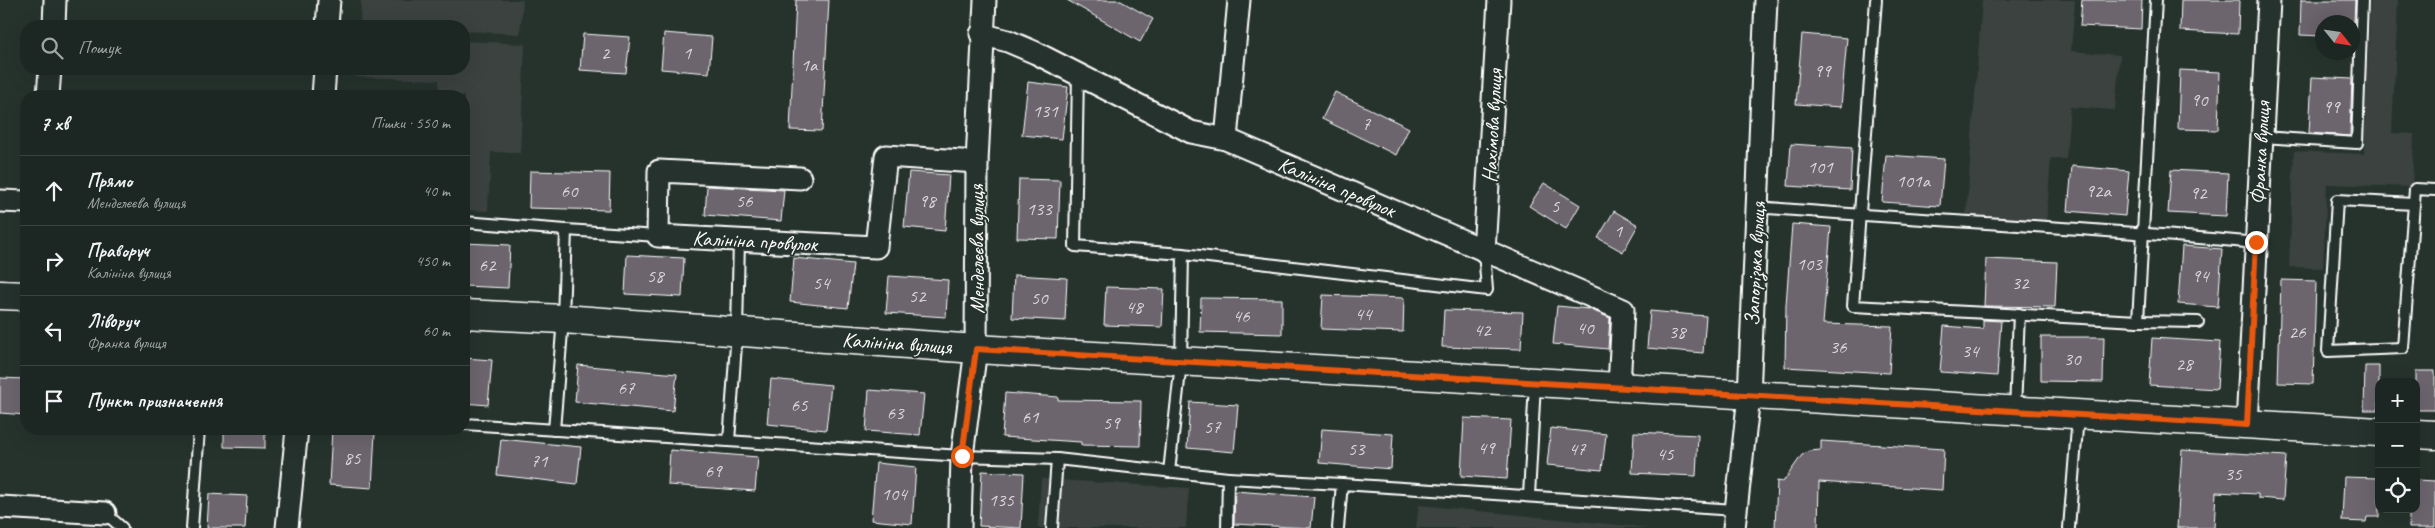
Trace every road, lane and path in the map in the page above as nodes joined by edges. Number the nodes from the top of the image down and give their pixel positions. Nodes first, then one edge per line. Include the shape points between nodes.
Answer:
1 (56, 0) edge
2 (329, 0) edge
3 (984, 0) edge
4 (1239, 0) edge
5 (1499, 0) edge
6 (1766, 0) edge
7 (1876, 0) edge
8 (2156, 0) edge
9 (2268, 0) edge
10 (2362, 0) edge
11 (54, 20) edge
12 (328, 20) edge
13 (981, 34) junction
14 (1078, 74) junction
15 (50, 75) edge
16 (325, 75) edge
17 (48, 90) edge
18 (323, 90) edge
19 (2261, 137) junction
20 (1226, 139) junction
21 (977, 162) junction
22 (800, 178) dead end
23 (2435, 190) edge
24 (0, 200) edge
25 (20, 202) edge
26 (2414, 204) junction
27 (1758, 207) junction
28 (1860, 216) junction
29 (470, 222) edge
30 (566, 230) junction
31 (2143, 232) junction
32 (658, 236) junction
33 (739, 240) junction
34 (2256, 242) junction
35 (1484, 251) junction
36 (1183, 254) junction
37 (0, 295) edge
38 (20, 296) edge
39 (470, 314) edge
40 (2019, 314) junction
41 (563, 319) junction
42 (2138, 321) junction
43 (2198, 322) dead end
44 (737, 331) junction
45 (976, 349) junction
46 (1181, 362) junction
47 (1535, 384) junction
48 (1619, 387) junction
49 (1749, 396) junction
50 (2014, 411) junction
51 (2078, 416) junction
52 (470, 424) edge
53 (2247, 425) junction
54 (554, 430) junction
55 (2375, 432) edge
56 (2420, 434) edge
57 (198, 435) edge
58 (296, 435) edge
59 (2435, 436) edge
60 (729, 441) junction
61 (962, 456) junction
62 (1057, 459) junction
63 (1169, 472) junction
64 (1228, 478) junction
65 (1342, 484) junction
66 (1529, 496) junction
67 (0, 507) edge
68 (105, 513) joint
69 (1734, 519) edge
70 (122, 528) edge
71 (192, 528) edge
72 (287, 528) edge
73 (960, 528) edge
74 (1052, 528) edge
75 (1227, 528) edge
76 (1338, 528) edge
77 (2069, 528) edge

1 - 11 street
2 - 12 street
3 - 13 street, Менделєєва вулиця
4 - 20 street
5 - 35 street, Нахімова вулиця
6 - 27 street, Запорізька вулиця
7 - 28 lane
8 - 31 lane
9 - 19 street, Франка вулиця
10 - 19 lane via 2357,143
13 - 14 street, Калініна провулок via 1008,41
13 - 21 street, Менделєєва вулиця
14 - 20 street, Калініна провулок via 1191,132
14 - 36 lane via 1075,246
15 - 17 street
16 - 18 street
19 - 34 street, Франка вулиця
20 - 35 street, Калініна провулок
21 - 33 street, Калініна провулок via 886,156 876,247
21 - 45 street, Менделєєва вулиця
22 - 32 street via 659,171
23 - 26 lane via 2415,189
24 - 25 street
26 - 26 lane via 2403,348 2328,351 2338,200
27 - 28 lane
27 - 49 street, Запорізька вулиця
28 - 31 lane
28 - 40 lane via 1854,306
29 - 30 lane
30 - 32 lane
30 - 41 lane
31 - 34 lane
31 - 42 lane
32 - 33 street, Калініна провулок
33 - 44 lane
34 - 53 street, Франка вулиця
35 - 36 lane via 1487,290
35 - 48 street, Калініна провулок via 1623,310
36 - 46 lane
37 - 38 street
39 - 41 street, Калініна вулиця
40 - 42 lane
40 - 50 lane
41 - 44 street, Калініна вулиця
41 - 54 lane
42 - 43 lane
44 - 45 street, Калініна вулиця
44 - 60 lane
45 - 46 street, Калініна вулиця
45 - 61 street, Менделєєва вулиця
46 - 47 street, Калініна вулиця
46 - 63 lane
47 - 48 street, Калініна вулиця
47 - 66 lane
48 - 49 street, Калініна вулиця
49 - 50 street, Калініна вулиця
49 - 69 street, Запорізька вулиця
50 - 51 street, Калініна вулиця
51 - 53 street, Калініна вулиця
51 - 77 lane
52 - 54 lane
53 - 55 street, Калініна вулиця
54 - 60 lane
56 - 59 street
57 - 71 lane
58 - 72 street
60 - 61 lane
61 - 62 lane
61 - 73 street, Менделєєва вулиця
62 - 63 lane
62 - 74 lane
63 - 64 lane
64 - 65 lane
64 - 75 lane
65 - 66 lane
65 - 76 lane
66 - 69 lane
67 - 68 street
68 - 70 lane

